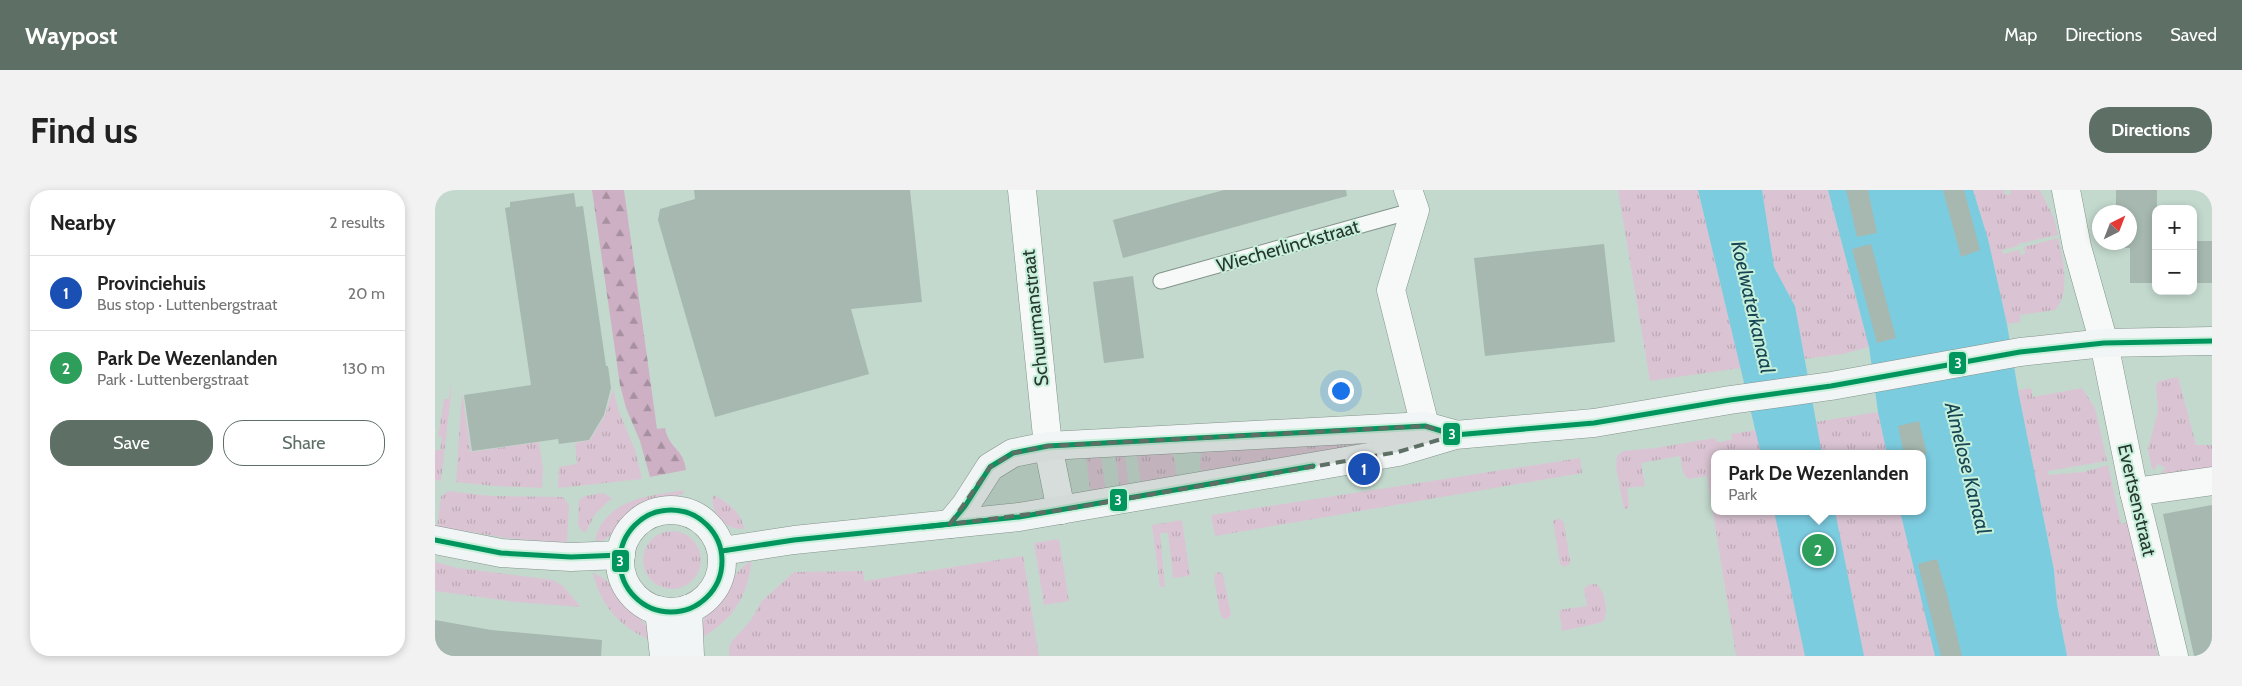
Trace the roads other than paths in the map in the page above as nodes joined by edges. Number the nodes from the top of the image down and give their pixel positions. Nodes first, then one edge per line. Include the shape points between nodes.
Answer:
1 (1022, 190) edge
2 (2067, 190) edge
3 (1412, 200) edge
4 (1161, 281) dead end
5 (2104, 343) junction
6 (2207, 345) edge
7 (1425, 426) junction
8 (1455, 434) junction
9 (1048, 446) junction
10 (2212, 481) edge
11 (2134, 492) junction
12 (1061, 510) junction
13 (950, 524) junction
14 (435, 540) edge
15 (721, 551) junction
16 (621, 555) junction
17 (688, 609) junction
18 (659, 610) junction
19 (664, 656) edge
20 (690, 656) edge
21 (2174, 656) edge

1 - 9 street, Schuurmanstraat
2 - 5 street, Evertsenstraat via 2077,247
3 - 4 lane, Wiecherlinckstraat
3 - 7 street, Wiecherlinckstraat via 1391,290
5 - 6 main road
5 - 8 main road via 2020,352 1870,380 1594,423
5 - 11 street, Evertsenstraat
7 - 8 main road
7 - 9 main road
8 - 12 main road via 1398,452
9 - 12 street, Schuurmanstraat
9 - 13 main road via 1013,453 990,467
10 - 11 street
11 - 21 street, Evertsenstraat
12 - 13 main road
13 - 15 main road
14 - 16 main road via 501,553 571,557
15 - 16 main road via 709,526 684,511 669,510 655,512 632,528 624,541
15 - 17 main road via 722,566 718,580 701,602
16 - 18 main road via 621,570 626,584 640,600
17 - 18 main road
17 - 20 main road
18 - 19 main road

